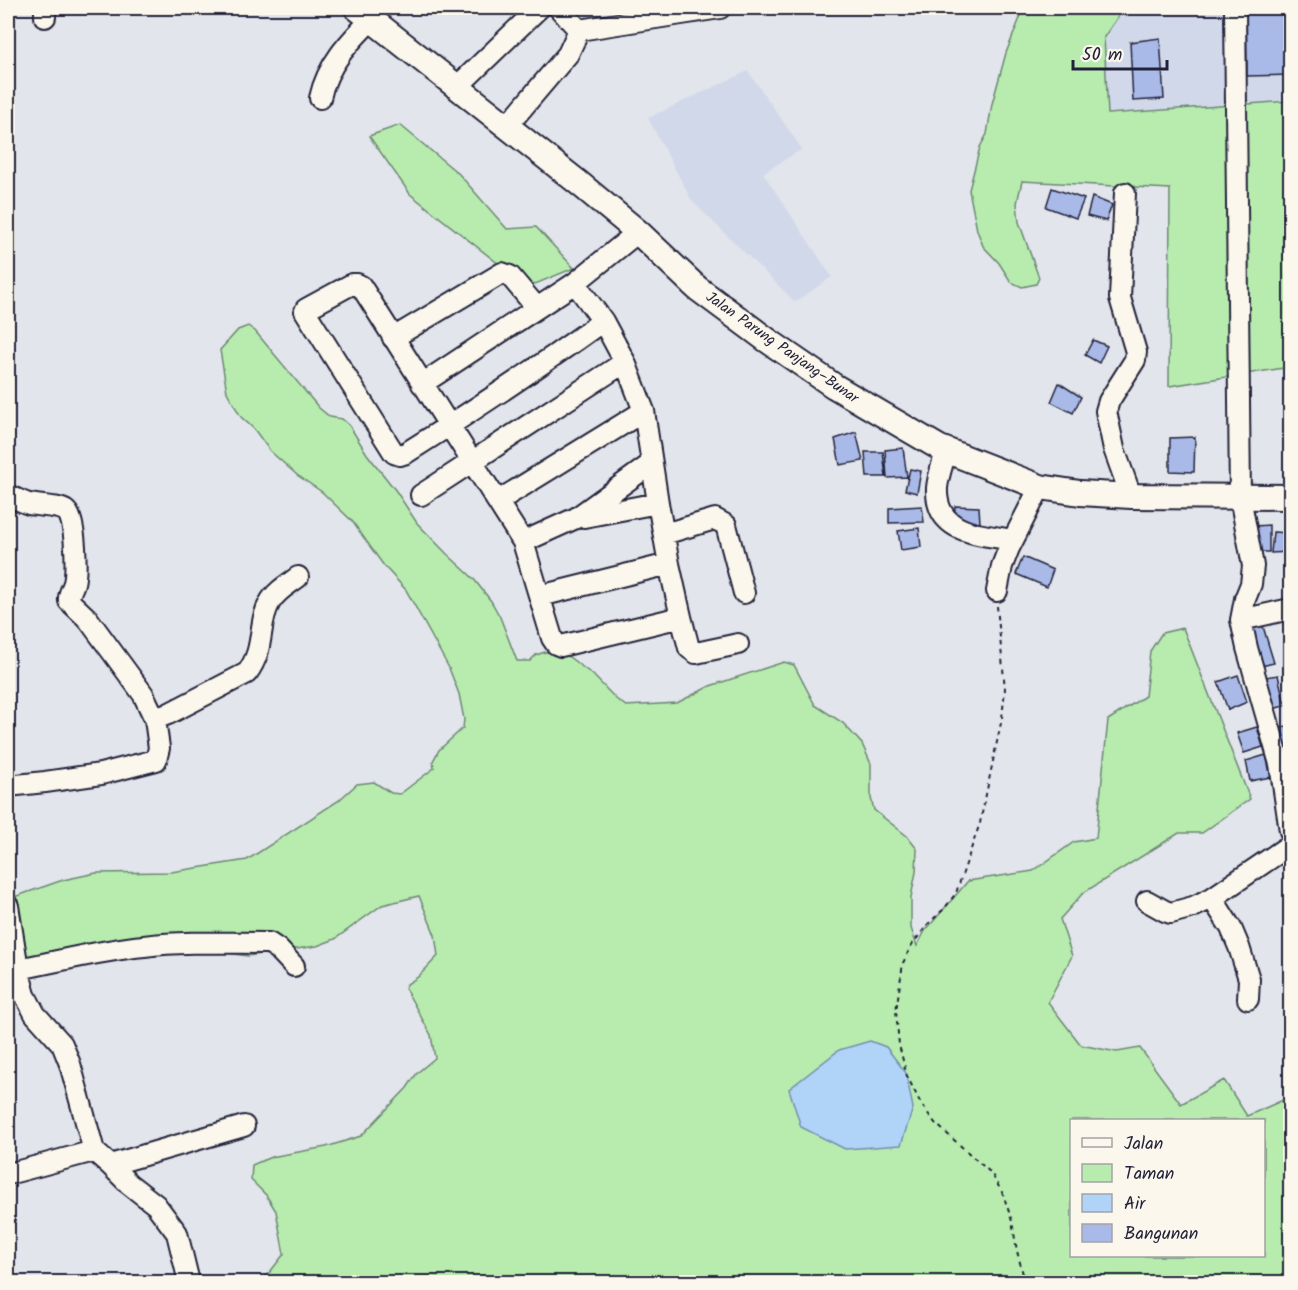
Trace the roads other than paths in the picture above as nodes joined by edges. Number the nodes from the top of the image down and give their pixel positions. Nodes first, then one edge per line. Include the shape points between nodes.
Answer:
1 (539, 8) edge
2 (559, 8) edge
3 (720, 8) edge
4 (1235, 8) edge
5 (365, 13) edge
6 (579, 30) junction
7 (457, 87) junction
8 (320, 98) dead end
9 (507, 126) junction
10 (1125, 193) dead end
11 (638, 232) junction
12 (575, 283) junction
13 (537, 308) junction
14 (603, 321) junction
15 (393, 338) junction
16 (626, 362) junction
17 (422, 384) junction
18 (644, 411) junction
19 (449, 426) junction
20 (946, 451) junction
21 (472, 462) junction
22 (652, 464) junction
23 (1040, 487) junction
24 (8, 495) edge
25 (421, 495) dead end
26 (1131, 496) junction
27 (1240, 497) junction
28 (1290, 497) edge
29 (498, 501) junction
30 (658, 503) junction
31 (576, 518) junction
32 (664, 534) junction
33 (1012, 540) junction
34 (523, 542) junction
35 (669, 564) junction
36 (298, 577) dead end
37 (997, 591) road end
38 (744, 593) dead end
39 (540, 596) junction
40 (1290, 609) edge
41 (681, 617) junction
42 (1241, 620) junction
43 (738, 644) dead end
44 (155, 719) junction
45 (8, 786) edge
46 (1290, 831) edge
47 (1290, 845) edge
48 (1212, 898) junction
49 (1147, 901) dead end
50 (8, 906) edge
51 (294, 966) dead end
52 (18, 969) junction
53 (1248, 999) dead end
54 (244, 1126) dead end
55 (94, 1151) junction
56 (110, 1165) junction
57 (8, 1174) edge
58 (189, 1282) edge

1 - 7 street
2 - 6 street
3 - 6 street
4 - 27 street
5 - 7 main road, Jalan Parung Panjang–Bunar
5 - 8 street via 334,62
6 - 9 street via 568,54
7 - 9 main road, Jalan Parung Panjang–Bunar
9 - 11 main road, Jalan Parung Panjang–Bunar
10 - 26 street via 1120,298 1136,352 1106,411 1114,449
11 - 12 street
11 - 20 main road, Jalan Parung Panjang–Bunar via 697,288 767,340 842,392
12 - 13 street
12 - 14 street
13 - 15 street via 510,276 502,273
13 - 17 street
14 - 16 street
14 - 19 street
15 - 17 street
15 - 19 street via 357,284 306,309 394,453 406,453
16 - 18 street
16 - 21 street
17 - 19 street
18 - 22 street
18 - 29 street
19 - 21 street
20 - 23 main road, Jalan Parung Panjang–Bunar
20 - 33 street via 937,487 945,518 961,530
21 - 25 street
21 - 29 street
22 - 30 street
22 - 31 street
23 - 26 main road, Jalan Parung Panjang–Bunar
23 - 33 street
24 - 44 street via 29,504 65,510 70,515 75,568 69,601 116,656
26 - 27 main road, Jalan Parung Panjang–Bunar
27 - 28 main road, Jalan Parung Panjang–Bunar
27 - 42 street via 1253,566
29 - 34 street
30 - 31 street
30 - 32 street
31 - 34 street
32 - 35 street
32 - 38 street via 715,519 726,525
33 - 37 street
34 - 39 street
35 - 39 street
35 - 41 street
36 - 44 street via 269,603 259,650 247,673
39 - 41 street via 552,639 561,646
40 - 42 street
41 - 43 street via 689,648 696,653
42 - 46 street via 1280,764
44 - 45 street via 159,748 156,760 101,774
47 - 48 street
48 - 49 street via 1171,913
48 - 53 street via 1239,947 1249,980
50 - 52 street
51 - 52 street via 269,943 188,943 146,945
52 - 55 street via 35,1014 62,1044
54 - 56 street
55 - 56 street
55 - 57 street
56 - 58 street via 156,1205 177,1233

